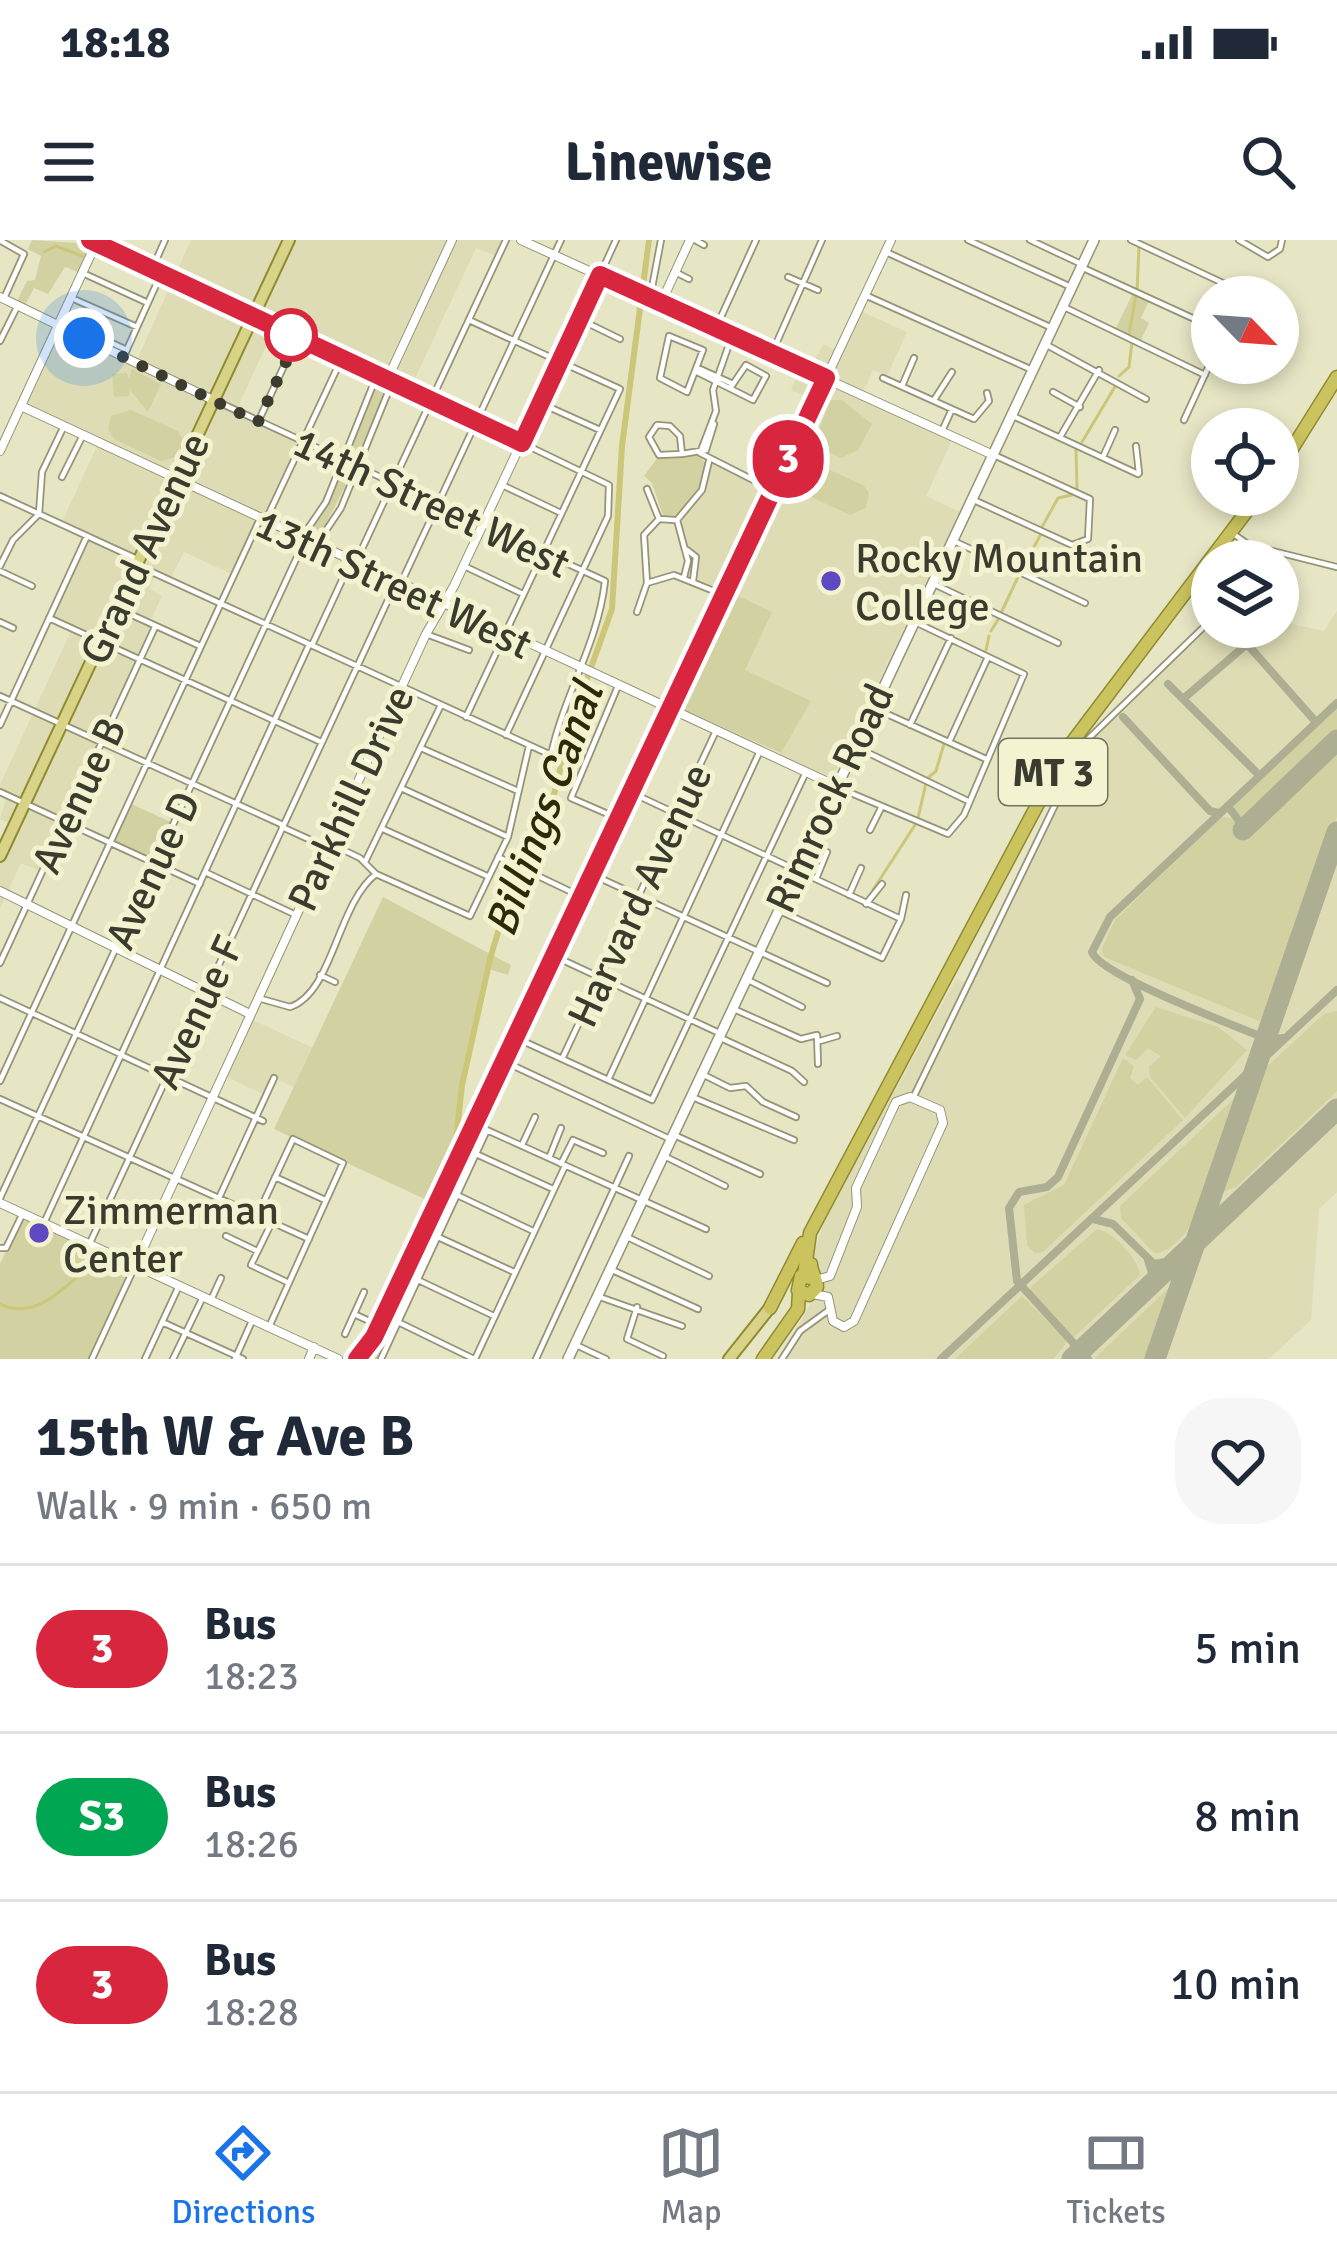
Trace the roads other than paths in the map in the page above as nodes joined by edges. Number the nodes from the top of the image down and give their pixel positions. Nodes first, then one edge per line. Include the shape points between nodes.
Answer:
1 (165, 240) edge
2 (289, 240) edge
3 (452, 240) edge
4 (506, 240) edge
5 (521, 240) edge
6 (561, 240) edge
7 (616, 240) edge
8 (661, 240) edge
9 (692, 240) edge
10 (756, 240) edge
11 (822, 240) edge
12 (891, 240) edge
13 (968, 240) edge
14 (1030, 240) edge
15 (1094, 240) edge
16 (1131, 240) edge
17 (1239, 240) edge
18 (1282, 240) edge
19 (1, 242) edge
20 (95, 244) edge
21 (704, 244) dead end
22 (886, 252) junction
23 (554, 255) junction
24 (1082, 266) junction
25 (675, 272) junction
26 (157, 274) junction
27 (87, 275) dead end
28 (600, 275) junction
29 (1204, 276) edge
30 (788, 277) dead end
31 (689, 278) dead end
32 (803, 284) junction
33 (1071, 287) junction
34 (818, 290) dead end
35 (643, 294) junction
36 (865, 295) junction
37 (2, 298) edge
38 (76, 300) dead end
39 (148, 303) junction
40 (661, 303) junction
41 (18, 306) junction
42 (1062, 306) junction
43 (253, 317) junction
44 (1191, 317) edge
45 (579, 319) junction
46 (469, 320) junction
47 (62, 324) junction
48 (137, 327) junction
49 (716, 328) junction
50 (1052, 328) junction
51 (732, 336) junction
52 (297, 338) junction
53 (620, 339) dead end
54 (0, 341) edge
55 (514, 341) junction
56 (1045, 344) junction
57 (126, 353) junction
58 (772, 353) junction
59 (914, 358) dead end
60 (342, 359) junction
61 (559, 362) junction
62 (1191, 368) edge
63 (698, 370) junction
64 (1032, 370) junction
65 (1099, 370) junction
66 (952, 372) dead end
67 (1337, 377) edge
68 (716, 378) junction
69 (826, 378) junction
70 (883, 378) dead end
71 (385, 379) junction
72 (1201, 384) edge
73 (732, 386) junction
74 (902, 386) junction
75 (1054, 392) dead end
76 (987, 394) dead end
77 (1146, 399) dead end
78 (213, 400) junction
79 (934, 400) junction
80 (431, 401) junction
81 (540, 403) junction
82 (21, 406) junction
83 (1080, 407) junction
84 (952, 410) junction
85 (1010, 414) junction
86 (1184, 420) dead end
87 (258, 422) junction
88 (477, 422) junction
89 (64, 426) junction
90 (600, 430) junction
91 (1115, 430) dead end
92 (942, 431) junction
93 (83, 435) junction
94 (1060, 437) junction
95 (1299, 438) edge
96 (303, 442) junction
97 (522, 443) junction
98 (1136, 446) dead end
99 (0, 452) edge
100 (700, 453) junction
101 (682, 454) junction
102 (991, 454) junction
103 (1102, 458) junction
104 (343, 460) junction
105 (709, 461) junction
106 (357, 467) junction
107 (581, 472) junction
108 (62, 477) dead end
109 (175, 480) junction
110 (393, 483) junction
111 (502, 485) junction
112 (647, 489) dead end
113 (773, 490) junction
114 (0, 496) edge
115 (970, 498) junction
116 (438, 504) junction
117 (561, 513) junction
118 (39, 514) junction
119 (1243, 516) edge
120 (659, 519) junction
121 (676, 520) junction
122 (261, 522) junction
123 (483, 525) junction
124 (1230, 532) junction
125 (86, 536) junction
126 (951, 539) junction
127 (1242, 540) edge
128 (302, 541) junction
129 (681, 545) junction
130 (315, 547) junction
131 (543, 552) junction
132 (1299, 558) edge
133 (137, 562) junction
134 (352, 564) junction
135 (464, 566) junction
136 (1337, 567) edge
137 (0, 569) edge
138 (583, 571) junction
139 (684, 577) junction
140 (693, 581) junction
141 (647, 583) junction
142 (930, 583) junction
143 (32, 586) dead end
144 (397, 586) junction
145 (523, 594) junction
146 (724, 595) junction
147 (220, 603) junction
148 (1085, 603) dead end
149 (442, 606) junction
150 (116, 608) junction
151 (637, 612) dead end
152 (50, 618) junction
153 (913, 621) junction
154 (0, 622) edge
155 (266, 624) junction
156 (155, 627) junction
157 (13, 628) dead end
158 (426, 634) junction
159 (504, 635) junction
160 (951, 638) junction
161 (1191, 638) edge
162 (100, 641) junction
163 (1058, 643) dead end
164 (311, 645) junction
165 (200, 646) junction
166 (470, 650) dead end
167 (545, 653) junction
168 (988, 657) junction
169 (1131, 658) junction
170 (140, 659) junction
171 (357, 666) junction
172 (588, 672) junction
173 (1150, 676) junction
174 (184, 680) junction
175 (618, 686) junction
176 (402, 687) junction
177 (0, 696) edge
178 (230, 700) junction
179 (11, 701) junction
180 (441, 705) junction
181 (871, 706) junction
182 (670, 710) junction
183 (466, 716) junction
184 (275, 721) junction
185 (61, 724) junction
186 (910, 724) junction
187 (0, 725) edge
188 (716, 730) junction
189 (506, 735) junction
190 (102, 742) junction
191 (321, 742) junction
192 (949, 742) junction
193 (529, 746) junction
194 (853, 746) junction
195 (421, 748) junction
196 (760, 751) junction
197 (986, 759) junction
198 (146, 763) junction
199 (806, 772) junction
200 (192, 784) junction
201 (834, 785) junction
202 (401, 788) junction
203 (518, 791) junction
204 (0, 792) edge
205 (630, 792) junction
206 (966, 800) junction
207 (24, 803) junction
208 (236, 804) junction
209 (881, 807) junction
210 (676, 814) junction
211 (617, 818) junction
212 (65, 822) junction
213 (283, 826) junction
214 (383, 829) junction
215 (870, 830) dead end
216 (722, 836) junction
217 (508, 837) junction
218 (110, 843) junction
219 (328, 845) junction
220 (827, 852) dead end
221 (0, 856) edge
222 (767, 856) junction
223 (498, 857) junction
224 (365, 862) junction
225 (155, 863) junction
226 (795, 868) junction
227 (861, 868) dead end
228 (206, 872) junction
229 (376, 874) junction
230 (591, 874) junction
231 (488, 877) junction
232 (816, 879) junction
233 (200, 884) junction
234 (882, 884) dead end
235 (0, 891) edge
236 (250, 893) junction
237 (849, 895) junction
238 (580, 896) junction
239 (638, 896) junction
240 (906, 896) dead end
241 (28, 903) junction
242 (866, 904) junction
243 (777, 909) junction
244 (296, 915) junction
245 (683, 916) junction
246 (902, 919) junction
247 (71, 928) junction
248 (728, 938) junction
249 (114, 951) junction
250 (758, 951) junction
251 (554, 956) junction
252 (0, 963) edge
253 (160, 972) junction
254 (320, 975) junction
255 (601, 978) junction
256 (745, 979) junction
257 (335, 982) dead end
258 (826, 983) dead end
259 (204, 992) junction
260 (0, 998) edge
261 (258, 998) junction
262 (645, 999) junction
263 (802, 1006) dead end
264 (731, 1008) junction
265 (32, 1012) junction
266 (250, 1014) junction
267 (690, 1020) junction
268 (76, 1033) junction
269 (718, 1035) junction
270 (837, 1036) dead end
271 (514, 1037) junction
272 (820, 1040) junction
273 (121, 1054) junction
274 (562, 1059) junction
275 (501, 1060) junction
276 (818, 1064) dead end
277 (700, 1073) junction
278 (166, 1076) junction
279 (892, 1076) junction
280 (274, 1078) dead end
281 (608, 1080) junction
282 (0, 1081) edge
283 (805, 1082) dead end
284 (211, 1096) junction
285 (690, 1096) junction
286 (913, 1098) junction
287 (0, 1099) edge
288 (38, 1117) junction
289 (535, 1117) dead end
290 (796, 1117) dead end
291 (260, 1119) junction
292 (472, 1124) junction
293 (561, 1128) dead end
294 (487, 1130) junction
295 (84, 1136) junction
296 (671, 1136) junction
297 (794, 1140) dead end
298 (522, 1145) junction
299 (603, 1153) dead end
300 (476, 1154) junction
301 (129, 1156) junction
302 (629, 1156) dead end
303 (662, 1156) junction
304 (549, 1158) junction
305 (563, 1165) junction
306 (760, 1174) dead end
307 (174, 1177) junction
308 (275, 1177) junction
309 (836, 1184) junction
310 (725, 1186) dead end
311 (554, 1189) junction
312 (616, 1190) junction
313 (457, 1196) junction
314 (220, 1198) junction
315 (642, 1199) junction
316 (0, 1200) edge
317 (326, 1201) junction
318 (22, 1213) junction
319 (257, 1215) junction
320 (272, 1222) junction
321 (44, 1223) junction
322 (208, 1224) dead end
323 (706, 1229) dead end
324 (534, 1232) junction
325 (226, 1236) dead end
326 (625, 1236) junction
327 (438, 1237) junction
328 (309, 1239) junction
329 (89, 1245) junction
330 (0, 1248) edge
331 (257, 1251) junction
332 (135, 1265) junction
333 (832, 1266) junction
334 (610, 1268) junction
335 (515, 1273) junction
336 (709, 1276) dead end
337 (221, 1278) dead end
338 (418, 1280) junction
339 (289, 1283) junction
340 (806, 1285) junction
341 (179, 1286) junction
342 (364, 1292) dead end
343 (597, 1296) junction
344 (207, 1299) junction
345 (773, 1304) junction
346 (637, 1306) junction
347 (830, 1307) junction
348 (698, 1310) dead end
349 (354, 1314) junction
350 (495, 1316) junction
351 (253, 1320) junction
352 (790, 1320) junction
353 (815, 1320) junction
354 (162, 1322) junction
355 (398, 1322) junction
356 (836, 1323) junction
357 (380, 1325) junction
358 (682, 1326) dead end
359 (269, 1327) junction
360 (185, 1332) junction
361 (345, 1334) dead end
362 (574, 1345) junction
363 (314, 1347) junction
364 (663, 1356) dead end
365 (148, 1358) edge
366 (238, 1358) edge
367 (92, 1359) edge
368 (172, 1359) edge
369 (309, 1359) edge
370 (338, 1359) edge
371 (361, 1359) edge
372 (381, 1359) edge
373 (474, 1359) edge
374 (536, 1359) edge
375 (568, 1359) edge
376 (606, 1359) edge
377 (729, 1359) edge
378 (767, 1359) edge
379 (782, 1359) edge

1 - 26 street
2 - 43 main road, Grand Avenue
3 - 71 street, Avenue D
4 - 46 street
5 - 23 street
6 - 23 street, Avenue F
7 - 28 street, Parkhill Drive
8 - 35 street
9 - 21 street
9 - 25 street
10 - 49 street
11 - 32 street
12 - 22 street
13 - 33 street
14 - 24 street
15 - 24 main road, Rimrock Road
16 - 29 street
17 - 18 street via 1268,257
19 - 37 street via 24,254
20 - 26 street
20 - 47 street
22 - 36 street
22 - 50 street
23 - 28 street
23 - 55 street, Avenue F
24 - 33 main road, Rimrock Road
24 - 44 street
25 - 31 street
25 - 40 street
26 - 39 street
26 - 43 street
27 - 39 street
28 - 35 street
28 - 45 street, Parkhill Drive
30 - 32 street
32 - 34 street
32 - 58 street
33 - 42 main road, Rimrock Road
35 - 40 street
36 - 64 street
36 - 69 street
37 - 41 street, 14th Street West
38 - 48 street
39 - 48 street
40 - 49 street
41 - 47 street, 14th Street West
41 - 54 street
42 - 50 main road, Rimrock Road
42 - 62 street
43 - 52 street
43 - 78 main road, Grand Avenue
45 - 53 street
45 - 61 street, Parkhill Drive
46 - 55 street
46 - 80 street
47 - 57 street, 14th Street West
47 - 82 street
48 - 57 street
49 - 51 street
50 - 56 main road, Rimrock Road
51 - 58 street
51 - 68 street
52 - 60 street
52 - 87 street
55 - 61 street
55 - 88 street, Avenue F
56 - 64 main road, Rimrock Road
56 - 65 street
57 - 78 street, 14th Street West
58 - 69 street
59 - 74 street
60 - 71 street
60 - 96 street
61 - 81 street, Parkhill Drive
61 - 90 street via 620,389
63 - 63 street via 687,392 661,380 669,336 700,347
63 - 68 street
64 - 85 main road, Rimrock Road
65 - 77 street
65 - 83 street
66 - 79 street
67 - 95 highway
68 - 73 street
68 - 100 street via 713,422
69 - 92 street
69 - 113 street
70 - 74 street
71 - 80 street
71 - 104 street, Avenue D
71 - 106 street, Avenue D
72 - 86 street
73 - 73 street via 746,365 766,376 753,400
74 - 79 street
75 - 83 street
76 - 84 street via 980,417
78 - 87 street, 14th Street West
78 - 109 main road, Grand Avenue
79 - 84 street
80 - 88 street
80 - 110 street
81 - 90 street
81 - 97 street, Parkhill Drive
82 - 89 street, 13th Street West
82 - 99 street
83 - 94 street
84 - 92 street
85 - 94 street
85 - 102 main road, Rimrock Road
87 - 96 street, 14th Street West
88 - 97 street
88 - 116 street, Avenue F
89 - 93 street, 13th Street West
89 - 118 street via 42,472
90 - 107 street
91 - 103 street
92 - 102 street
93 - 108 street
93 - 109 street, 13th Street West
94 - 103 street
96 - 104 street, 14th Street West
96 - 122 street
97 - 107 street
97 - 111 street, Parkhill Drive
98 - 103 street via 1138,474
100 - 101 street
100 - 105 street
101 - 101 street via 659,455 650,431 670,426
102 - 115 main road, Rimrock Road
102 - 115 street via 1090,499 1088,539 1077,546
104 - 106 street, 14th Street West
104 - 128 street, Avenue D
105 - 113 street
105 - 121 street via 702,490
106 - 110 street, 14th Street West
106 - 130 street, Avenue D
107 - 117 street
107 - 138 street via 609,484 608,516
109 - 122 street, 13th Street West
109 - 133 main road, Grand Avenue
110 - 116 street, 14th Street West
110 - 134 street
111 - 117 street
111 - 123 street, Parkhill Drive
112 - 120 street
113 - 146 street
114 - 118 street
115 - 126 main road, Rimrock Road
116 - 123 street, 14th Street West
116 - 144 street, Avenue F
117 - 131 street
118 - 125 street
118 - 137 street via 13,540
119 - 124 highway, MT 3
120 - 121 street
120 - 141 street via 644,535
121 - 129 street
122 - 128 street, 13th Street West
122 - 147 street
123 - 131 street, 14th Street West
123 - 135 street, Parkhill Drive
124 - 127 street
124 - 169 highway, MT 3
125 - 133 street
125 - 152 street
126 - 142 main road, Rimrock Road
126 - 148 street
128 - 130 street, 13th Street West
128 - 155 street, Avenue D
129 - 139 street
129 - 140 street via 696,557
130 - 134 street, 13th Street West
131 - 138 street, 14th Street West
131 - 145 street
132 - 136 street
133 - 147 street
133 - 150 main road, Grand Avenue
134 - 144 street, 13th Street West
134 - 164 street
135 - 145 street
135 - 149 street, Parkhill Drive
137 - 143 street
138 - 167 street
138 - 172 street, 14th Street West via 605,581
139 - 140 street
139 - 141 street
140 - 146 street
141 - 151 street
142 - 153 main road, Rimrock Road
142 - 163 street
144 - 149 street, 13th Street West
144 - 171 street, Avenue F
145 - 159 street
146 - 182 street
147 - 155 street
147 - 165 street
149 - 158 street, Parkhill Drive
149 - 159 street, 13th Street West
150 - 156 street
150 - 162 main road, Grand Avenue
152 - 162 street
152 - 179 street
153 - 160 street
153 - 181 main road, Rimrock Road
154 - 157 street
155 - 164 street
155 - 178 street, Avenue D
156 - 165 street
156 - 170 street, Avenue B
158 - 166 street
158 - 176 street, Parkhill Drive
159 - 167 street, 13th Street West
159 - 183 street
160 - 168 street
160 - 186 street
161 - 173 street
162 - 170 street
162 - 185 main road, Grand Avenue
164 - 171 street
164 - 184 street
165 - 174 street
167 - 172 street, 13th Street West
167 - 189 street
168 - 192 street
168 - 197 street via 1024,674
169 - 173 street
169 - 279 highway, MT 3 via 1045,786
170 - 174 street
170 - 190 street, Avenue B
171 - 176 street
171 - 191 street, Avenue F
172 - 175 street, 13th Street West
172 - 193 street via 564,702 551,755
173 - 286 street via 1086,741
174 - 178 street
174 - 198 street
175 - 182 street, 13th Street West
175 - 211 street via 571,798
176 - 180 street
176 - 219 street, Parkhill Drive
177 - 179 street
178 - 184 street
178 - 200 street, Avenue D
179 - 185 street
179 - 187 street
180 - 183 street
180 - 195 street
181 - 186 street
181 - 194 main road, Rimrock Road
182 - 188 street, 13th Street West
182 - 205 street
183 - 189 street
184 - 191 street
184 - 208 street
185 - 190 street
185 - 207 main road, Grand Avenue
186 - 192 street
188 - 196 street, 13th Street West
188 - 210 street, Harvard Avenue
189 - 193 street
190 - 198 street
190 - 212 street, Avenue B
191 - 213 street, Avenue F
192 - 197 street
193 - 203 street
194 - 201 main road, Rimrock Road
194 - 206 street
195 - 202 street
195 - 203 street
196 - 199 street, 13th Street West
196 - 216 street
197 - 206 street
198 - 200 street
198 - 218 street
199 - 201 street, 13th Street West
199 - 222 street
200 - 208 street
200 - 225 street, Avenue D
201 - 209 street
201 - 226 main road, Rimrock Road
202 - 214 street
202 - 217 street
203 - 217 street
204 - 207 street
205 - 210 street
205 - 211 street
206 - 209 street via 948,834
207 - 212 street
207 - 221 main road, Grand Avenue
208 - 213 street
208 - 228 street
209 - 215 street
210 - 216 street
210 - 239 street, Harvard Avenue
211 - 230 street
212 - 218 street
212 - 241 street, Avenue B
213 - 219 street
213 - 236 street, Avenue F
214 - 224 street
214 - 231 street
216 - 222 street
216 - 245 street
217 - 223 street
218 - 225 street
218 - 247 street
219 - 224 street
219 - 244 street, Parkhill Drive
220 - 232 street
222 - 226 street
222 - 248 street
223 - 231 street
223 - 238 street
224 - 229 street
225 - 233 street
225 - 249 street, Avenue D
226 - 232 street
226 - 243 main road, Rimrock Road
227 - 237 street
228 - 233 street
228 - 236 street
229 - 231 street via 470,916
229 - 254 street via 357,891
230 - 238 street
230 - 239 street
232 - 237 street
233 - 253 street
234 - 242 street
235 - 241 street
236 - 244 street
236 - 259 street, Avenue F
237 - 242 street
238 - 251 street
239 - 245 street
239 - 255 street, Harvard Avenue
240 - 246 street
241 - 247 street
241 - 252 street, Avenue B
242 - 246 street
243 - 246 street via 882,958
243 - 250 main road, Rimrock Road
244 - 261 street, Parkhill Drive
245 - 248 street
245 - 262 street
247 - 249 street
247 - 265 street
248 - 250 street
248 - 267 street
249 - 253 street
249 - 268 street, Avenue D
250 - 256 main road, Rimrock Road
250 - 258 street
251 - 255 street
251 - 271 street
253 - 259 street
253 - 273 street
254 - 257 street
254 - 261 street via 302,1003
255 - 262 street
255 - 274 street, Harvard Avenue
256 - 263 street
256 - 264 main road, Rimrock Road
259 - 266 street
259 - 278 street, Avenue F
260 - 265 street
261 - 266 street, Parkhill Drive
262 - 267 street
262 - 281 street
264 - 269 main road, Rimrock Road
264 - 272 street
265 - 268 street
265 - 282 street
266 - 284 street, Parkhill Drive
267 - 269 street
267 - 281 street via 652,1100
268 - 273 street
268 - 288 street, Avenue D
269 - 277 main road, Rimrock Road
269 - 283 street
270 - 272 street
271 - 274 street
271 - 275 street
272 - 276 street
273 - 278 street
273 - 295 street
274 - 281 street
275 - 292 street
275 - 296 street
277 - 285 main road, Rimrock Road
277 - 290 street via 730,1088 746,1086
278 - 284 street
278 - 301 street, Avenue F
279 - 309 highway, MT 3
279 - 340 highway, MT 3 via 819,1227
280 - 291 street
284 - 291 street
284 - 307 street, Parkhill Drive
285 - 296 main road, Rimrock Road
285 - 297 street
286 - 333 street via 896,1102 878,1136
286 - 356 street via 944,1119 856,1317
287 - 288 street
288 - 295 street
288 - 316 street, Avenue D
289 - 298 street
291 - 314 street
292 - 294 street
292 - 357 street
293 - 304 street
294 - 298 street
294 - 300 street
295 - 301 street
295 - 321 street
296 - 303 main road, Rimrock Road
296 - 306 street
298 - 304 street
299 - 305 street via 573,1140
300 - 311 street
300 - 313 street
301 - 307 street
301 - 329 street, Avenue F
302 - 312 street
303 - 310 street
303 - 315 main road, Rimrock Road
304 - 305 street
305 - 311 street
305 - 312 street
307 - 314 street
307 - 332 street, Parkhill Drive
308 - 317 street
308 - 317 street via 293,1139 344,1163
308 - 319 street
309 - 340 highway via 810,1233
309 - 345 highway, MT 3
311 - 324 street
312 - 315 street
312 - 374 street
313 - 324 street
313 - 327 street
314 - 319 street
314 - 322 street
315 - 323 street
315 - 326 main road, Rimrock Road
316 - 318 street
317 - 328 street
318 - 321 street
318 - 330 street
319 - 320 street
320 - 328 street
320 - 331 street
321 - 329 street
324 - 335 street
325 - 331 street
326 - 334 main road, Rimrock Road
326 - 336 street
327 - 335 street
327 - 338 street
328 - 339 street
329 - 332 street
331 - 339 street via 251,1265
332 - 341 street
332 - 367 street, Parkhill Drive
333 - 340 street via 828,1278
333 - 347 street
334 - 343 main road, Rimrock Road
334 - 348 street
335 - 350 street
337 - 344 street
338 - 350 street
338 - 355 street
339 - 359 street
340 - 345 main road via 787,1282
340 - 347 street
340 - 352 highway
340 - 378 highway via 799,1323
341 - 344 street
341 - 354 street
342 - 349 street
343 - 346 street
343 - 362 main road, Rimrock Road
344 - 351 street
344 - 360 street
345 - 352 highway via 794,1301
345 - 377 main road, MT 3
346 - 358 street
346 - 364 street via 627,1340
347 - 353 street
347 - 356 street
349 - 357 street
349 - 361 street
350 - 373 street
351 - 359 street
351 - 366 street
352 - 378 highway
353 - 356 street
353 - 379 street
354 - 360 street
354 - 365 street
355 - 372 street
355 - 373 street
357 - 371 street
359 - 363 street
360 - 366 street
360 - 368 street
362 - 375 main road, Rimrock Road
362 - 376 street
363 - 369 street
363 - 370 street

